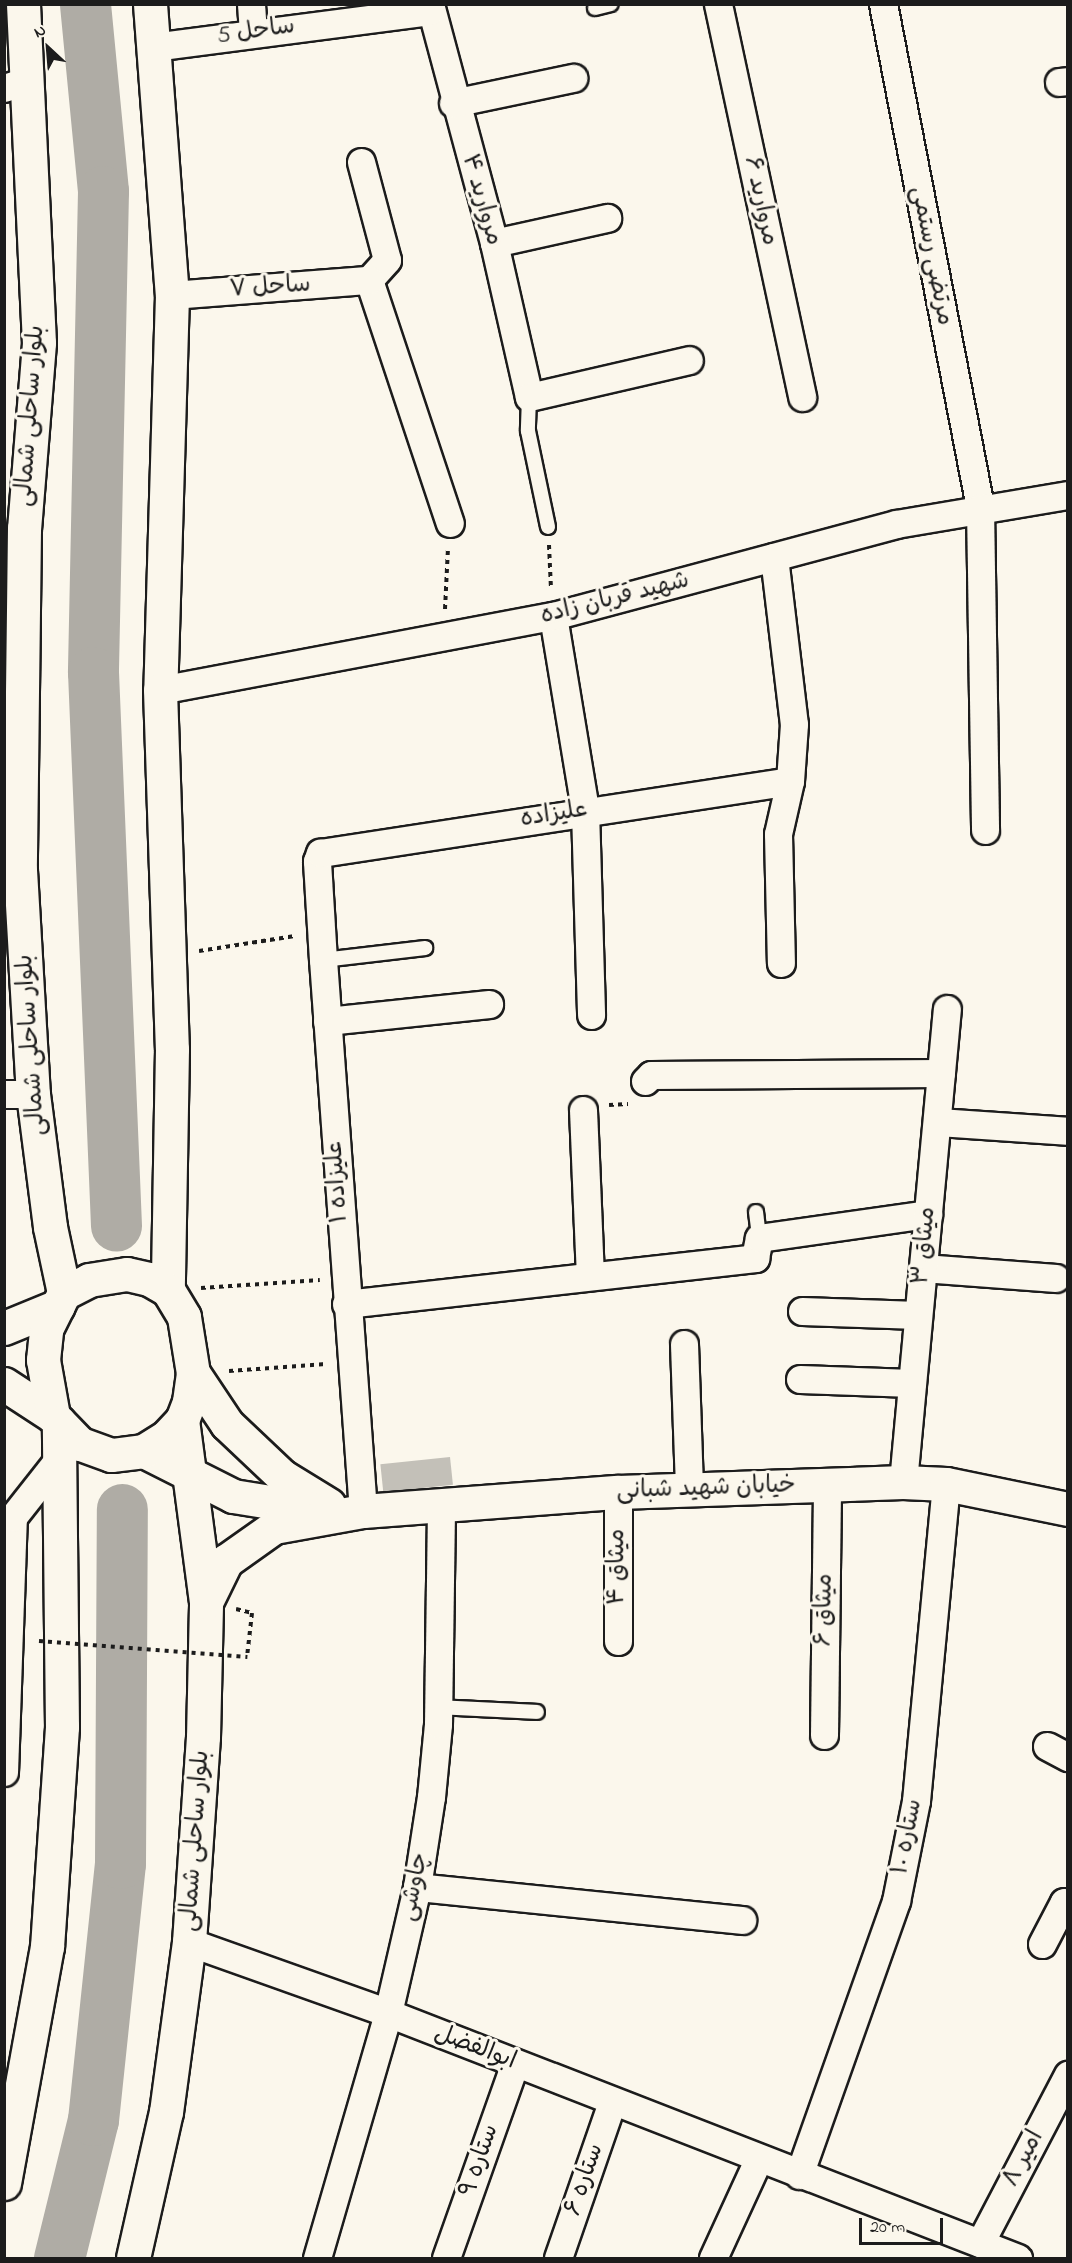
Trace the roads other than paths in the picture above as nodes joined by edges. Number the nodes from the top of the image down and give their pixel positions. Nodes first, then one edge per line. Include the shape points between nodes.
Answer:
1 (23, 4) edge
2 (150, 4) edge
3 (251, 4) edge
4 (611, 4) edge
5 (718, 4) edge
6 (883, 4) edge
7 (436, 7) edge
8 (595, 8) dead end
9 (253, 32) junction
10 (153, 47) junction
11 (573, 78) dead end
12 (15, 85) edge
13 (453, 103) junction
14 (361, 162) dead end
15 (607, 218) dead end
16 (494, 243) junction
17 (369, 280) junction
18 (172, 295) junction
19 (688, 360) dead end
20 (529, 397) junction
21 (802, 397) dead end
22 (1068, 495) edge
23 (980, 507) junction
24 (450, 523) road end
25 (14, 527) edge
26 (548, 527) road end
27 (774, 557) junction
28 (553, 616) junction
29 (160, 690) junction
30 (790, 781) junction
31 (585, 810) junction
32 (985, 830) dead end
33 (320, 853) joint
34 (13, 871) edge
35 (425, 948) dead end
36 (323, 960) junction
37 (781, 963) dead end
38 (489, 1004) dead end
39 (947, 1009) dead end
40 (591, 1015) dead end
41 (327, 1021) junction
42 (941, 1073) junction
43 (645, 1081) road end
44 (19, 1094) edge
45 (583, 1110) road end
46 (936, 1122) junction
47 (1068, 1131) edge
48 (928, 1214) junction
49 (923, 1268) junction
50 (590, 1276) junction
51 (1056, 1278) dead end
52 (168, 1290) junction
53 (345, 1291) junction
54 (61, 1300) junction
55 (802, 1311) dead end
56 (918, 1315) junction
57 (4, 1328) edge
58 (684, 1344) dead end
59 (192, 1373) junction
60 (800, 1379) dead end
61 (912, 1383) junction
62 (4, 1384) edge
63 (56, 1419) junction
64 (182, 1420) junction
65 (144, 1451) junction
66 (57, 1461) junction
67 (192, 1475) junction
68 (903, 1482) junction
69 (827, 1484) junction
70 (946, 1484) junction
71 (689, 1489) junction
72 (618, 1492) junction
73 (441, 1504) junction
74 (1068, 1509) edge
75 (353, 1512) junction
76 (206, 1602) junction
77 (618, 1641) dead end
78 (5, 1695) edge
79 (438, 1707) junction
80 (537, 1712) dead end
81 (824, 1735) dead end
82 (4, 1772) edge
83 (417, 1887) junction
84 (1068, 1904) edge
85 (742, 1920) dead end
86 (189, 1942) junction
87 (1042, 1944) dead end
88 (388, 2013) junction
89 (514, 2063) junction
90 (1068, 2076) edge
91 (612, 2102) junction
92 (758, 2160) junction
93 (799, 2175) junction
94 (4, 2183) edge
95 (980, 2243) junction
96 (133, 2259) edge
97 (317, 2259) edge
98 (446, 2259) edge
99 (558, 2259) edge
100 (714, 2259) edge
101 (1018, 2259) edge

1 - 12 main road, بلوار ساحلی شمالی
2 - 10 main road
3 - 9 street
4 - 8 lane
5 - 21 street, مروارید ۶
6 - 23 street, مرتضی رستمی
7 - 9 street, ساحل 5
7 - 13 street, مروارید ۴
9 - 10 street, ساحل 5
10 - 18 main road
11 - 13 street
12 - 25 main road, بلوار ساحلی شمالی via 39,343
13 - 16 street, مروارید ۴
14 - 17 street via 387,260
15 - 16 street
16 - 20 street, مروارید ۴
17 - 18 street, ساحل ۷
17 - 24 street
18 - 29 main road
19 - 20 street
20 - 26 lane via 528,431
22 - 23 street, شهید قربان زاده
23 - 27 street, شهید قربان زاده via 896,524
23 - 32 street, مرتضی رستمی
25 - 34 main road, بلوار ساحلی شمالی
27 - 28 street, شهید قربان زاده
27 - 30 street via 794,724
28 - 29 street, شهید قربان زاده
28 - 31 street
29 - 52 main road via 172,1083
30 - 31 street, علیزاده
30 - 37 street via 778,834
31 - 33 street, علیزاده
31 - 40 street
33 - 36 street, علیزاده ۱ via 317,861
34 - 44 main road, بلوار ساحلی شمالی
35 - 36 lane
36 - 41 street, علیزاده ۱
38 - 41 street
39 - 42 street, میثاق ۳
41 - 53 street, علیزاده ۱
42 - 43 street via 651,1075
42 - 46 street, میثاق ۳
44 - 54 main road, بلوار ساحلی شمالی via 50,1227
45 - 50 street
46 - 47 street
46 - 48 street, میثاق ۳
48 - 49 street, میثاق ۳
48 - 50 street via 758,1225 755,1258
49 - 51 street
49 - 56 street, میثاق ۳
50 - 53 street
52 - 54 main road via 149,1278 127,1274 89,1280
52 - 59 main road via 184,1317
53 - 75 street, علیزاده ۱ via 351,1363
54 - 57 main road
54 - 63 main road via 46,1329 43,1360
55 - 56 street
56 - 61 street, میثاق ۳
58 - 71 street
59 - 64 main road via 189,1402
59 - 75 main road via 227,1424 282,1476
60 - 61 street
61 - 68 street, میثاق ۳
62 - 63 main road
63 - 65 main road via 80,1444 111,1455
63 - 66 main road
64 - 65 main road via 166,1437
64 - 67 main road, بلوار ساحلی شمالی
65 - 67 main road, خیابان شهید شبانی
66 - 78 street via 13,1517
66 - 94 main road via 62,1517 62,1727 47,1952
67 - 75 main road, خیابان شهید شبانی via 233,1496
67 - 76 main road, بلوار ساحلی شمالی
68 - 69 main road, خیابان شهید شبانی
68 - 70 main road, خیابان شهید شبانی
69 - 71 main road, خیابان شهید شبانی
69 - 81 street, میثاق ۶
70 - 74 main road, خیابان شهید شبانی
70 - 93 street, ستاره ۱۰ via 916,1801 896,1901
71 - 72 main road, خیابان شهید شبانی
72 - 73 main road, خیابان شهید شبانی
72 - 77 street, میثاق ۴
73 - 75 main road, خیابان شهید شبانی
73 - 79 street, چاوشی
75 - 76 main road, خیابان شهید شبانی via 274,1527 226,1561
76 - 86 main road, بلوار ساحلی شمالی via 203,1737
78 - 82 street
79 - 80 lane
79 - 83 street, چاوشی via 432,1797
83 - 85 street
83 - 88 street, چاوشی
84 - 87 street via 1064,1902
86 - 88 street, ابوالفضل
86 - 96 main road, بلوار ساحلی شمالی via 166,2112
88 - 89 street, ابوالفضل
88 - 97 street, چاوشی
89 - 91 street, ابوالفضل
89 - 98 street, ستاره ۹
90 - 95 street, امیر ۸
91 - 92 street, ابوالفضل
91 - 99 street, ستاره ۶
92 - 93 street, ابوالفضل
92 - 100 street
93 - 95 street, ابوالفضل
95 - 101 street, ابوالفضل

